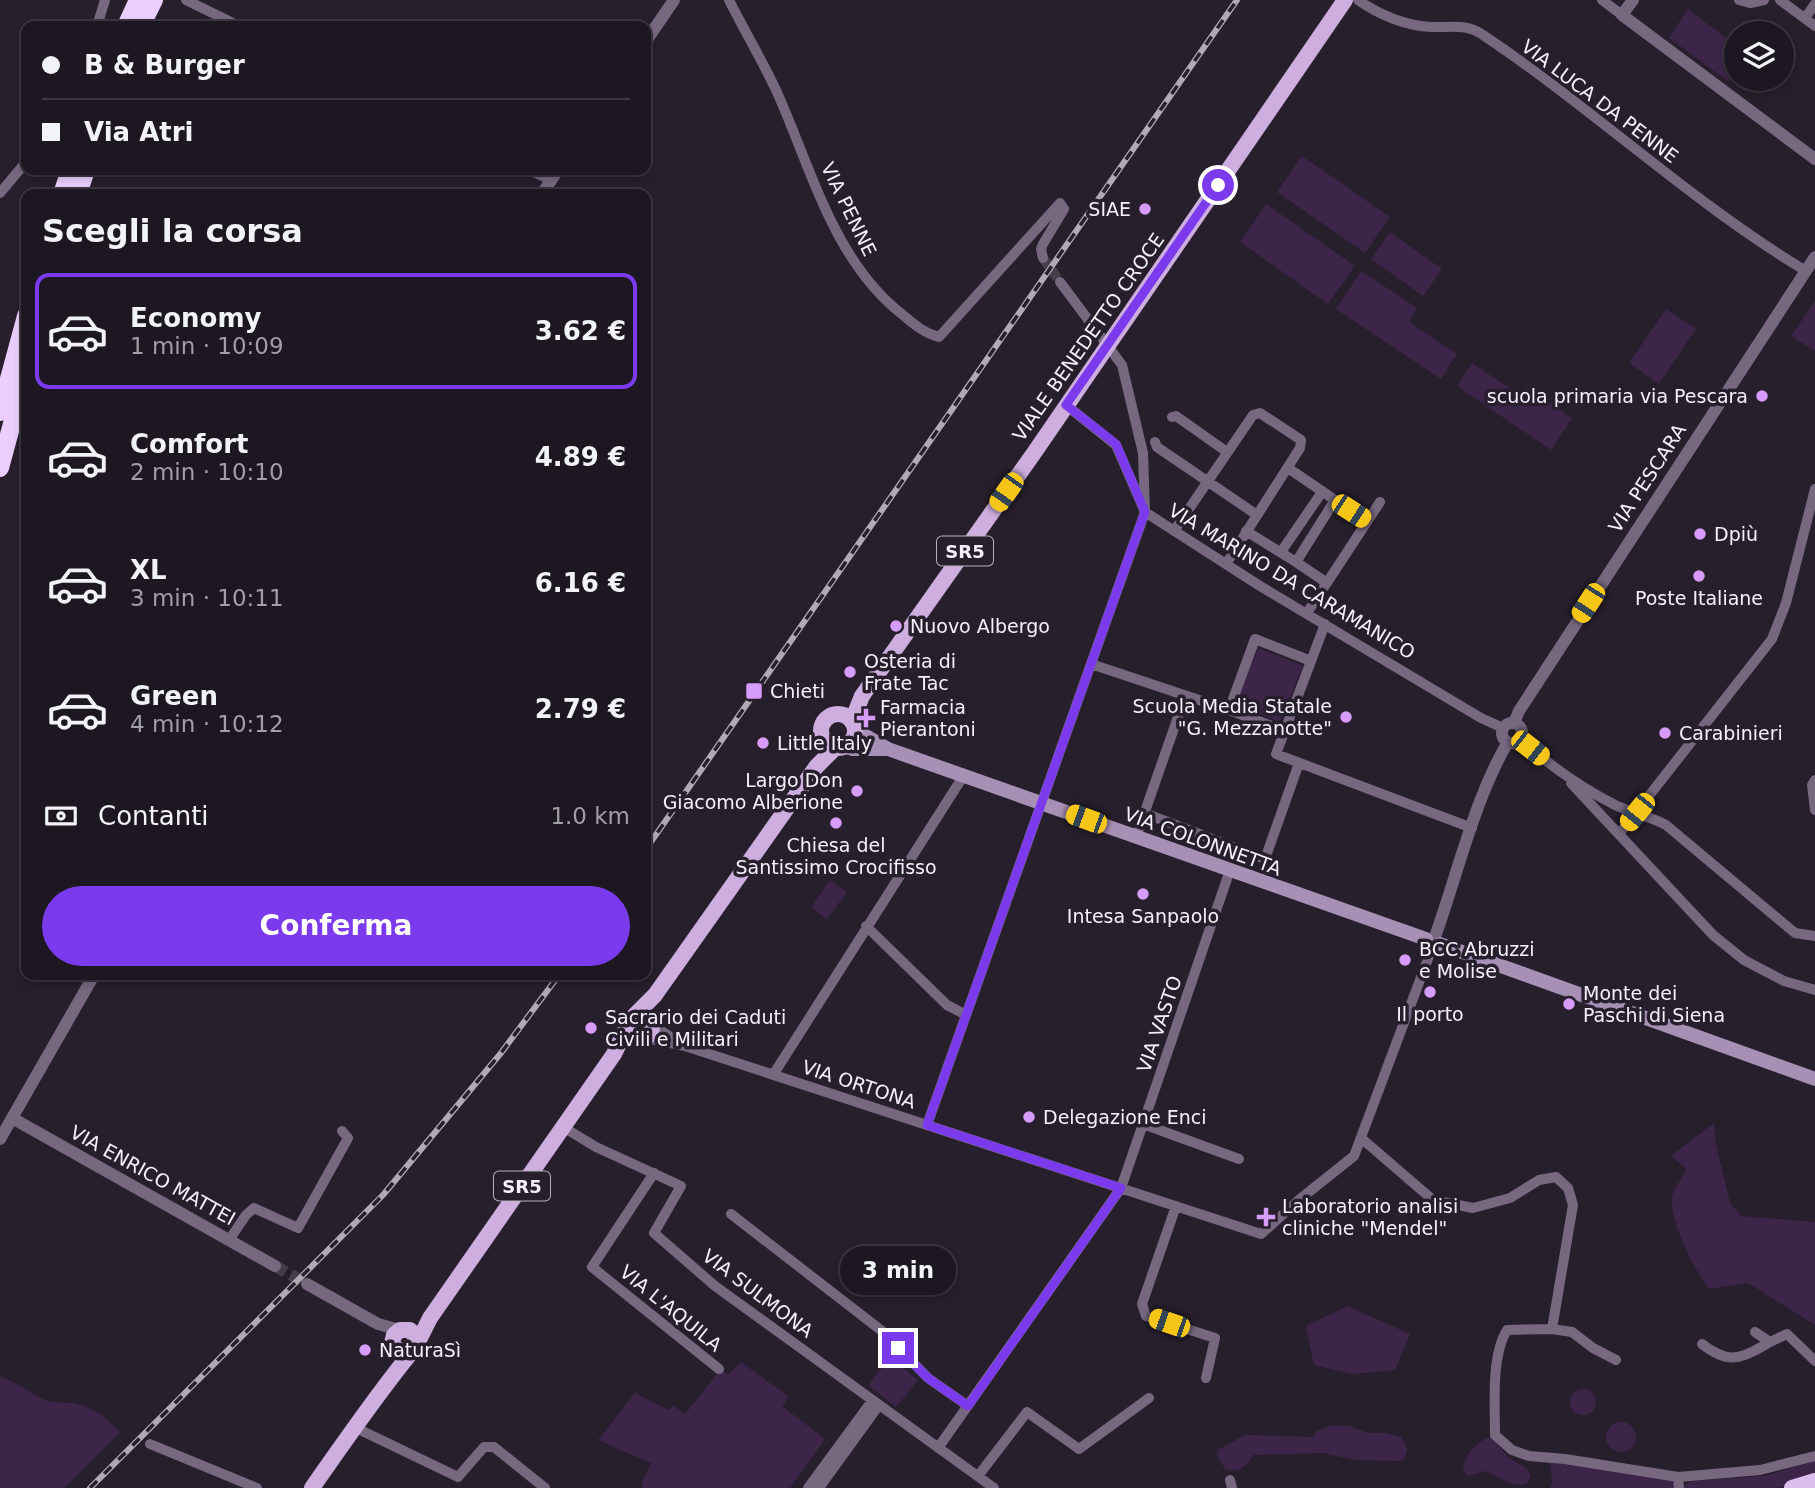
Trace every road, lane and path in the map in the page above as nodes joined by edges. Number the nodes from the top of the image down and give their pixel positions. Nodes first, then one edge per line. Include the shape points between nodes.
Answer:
1 (105, 0) edge
2 (138, 0) edge
3 (153, 0) edge
4 (186, 0) edge
5 (674, 0) edge
6 (729, 0) edge
7 (1345, 0) edge
8 (1358, 0) edge
9 (1602, 0) edge
10 (1633, 0) edge
11 (1739, 0) edge
12 (1764, 0) edge
13 (1780, 0) edge
14 (1815, 4) edge
15 (1622, 15) junction
16 (1805, 18) junction
17 (99, 21) edge
18 (128, 21) edge
19 (143, 21) edge
20 (229, 21) edge
21 (1815, 26) edge
22 (651, 34) edge
23 (1815, 159) edge
24 (21, 168) edge
25 (0, 193) edge
26 (1815, 257) edge
27 (1043, 258) dead end
28 (1810, 273) edge
29 (1060, 282) tunnel mouth
30 (21, 334) edge
31 (1108, 344) junction
32 (21, 391) edge
33 (1066, 405) junction
34 (0, 412) edge
35 (1172, 417) dead end
36 (1155, 442) dead end
37 (1227, 452) junction
38 (0, 468) edge
39 (1289, 468) junction
40 (1208, 482) junction
41 (1815, 489) edge
42 (1322, 492) junction
43 (1335, 500) junction
44 (1380, 502) dead end
45 (1145, 512) junction
46 (1256, 515) junction
47 (1367, 521) junction
48 (1174, 531) junction
49 (1247, 531) junction
50 (1281, 552) junction
51 (1296, 562) junction
52 (1226, 564) junction
53 (1327, 583) junction
54 (1307, 613) junction
55 (1325, 624) junction
56 (1311, 661) junction
57 (1091, 664) junction
58 (1185, 697) junction
59 (1229, 710) junction
60 (846, 720) junction
61 (1509, 726) junction
62 (1285, 731) junction
63 (1514, 741) junction
64 (831, 742) junction
65 (888, 749) junction
66 (1299, 763) junction
67 (1562, 773) junction
68 (964, 775) junction
69 (1815, 780) edge
70 (1042, 804) junction
71 (1815, 810) edge
72 (1637, 812) junction
73 (1144, 813) junction
74 (1472, 828) junction
75 (1619, 834) junction
76 (1136, 837) junction
77 (1230, 870) junction
78 (866, 926) junction
79 (1815, 936) edge
80 (1433, 941) junction
81 (91, 980) edge
82 (1815, 990) edge
83 (966, 1015) junction
84 (640, 1027) junction
85 (773, 1075) junction
86 (1815, 1079) edge
87 (12, 1118) junction
88 (1143, 1124) junction
89 (927, 1125) junction
90 (563, 1127) junction
91 (342, 1131) dead end
92 (1361, 1138) junction
93 (0, 1139) edge
94 (1239, 1159) dead end
95 (654, 1173) junction
96 (1121, 1188) junction
97 (1176, 1206) junction
98 (731, 1214) dead end
99 (229, 1240) junction
100 (275, 1266) tunnel mouth
101 (307, 1284) tunnel mouth
102 (1552, 1329) junction
103 (1755, 1332) dead end
104 (405, 1340) junction
105 (1770, 1342) junction
106 (1702, 1344) dead end
107 (1616, 1360) dead end
108 (1815, 1361) edge
109 (719, 1369) dead end
110 (1206, 1378) dead end
111 (1149, 1398) dead end
112 (875, 1403) junction
113 (968, 1406) junction
114 (354, 1426) junction
115 (150, 1444) dead end
116 (938, 1448) junction
117 (1815, 1456) edge
118 (978, 1476) junction
119 (1679, 1483) edge
120 (1815, 1483) edge
121 (257, 1488) edge
122 (312, 1488) edge
123 (545, 1488) edge
124 (808, 1488) edge
125 (819, 1488) edge
126 (994, 1488) edge
127 (1792, 1488) edge
128 (1800, 1488) edge

1 - 17 street
2 - 18 highway
3 - 19 highway
4 - 20 street
5 - 22 street
6 - 27 street, VIA PENNE via 775,88 843,243 862,273 894,308 925,333 939,337 1060,203 1064,209 1043,244
7 - 31 main road, VIALE BENEDETTO CROCE / SR5
8 - 28 street, VIA LUCA DA PENNE via 1388,18 1431,27 1461,25 1480,33 1757,242
9 - 15 street
10 - 15 street
11 - 12 street
13 - 16 street
14 - 16 street
15 - 23 street
16 - 21 street
24 - 25 street
26 - 28 street, VIA PESCARA
28 - 61 street, VIA PESCARA
29 - 31 street
30 - 34 highway
31 - 33 main road, VIALE BENEDETTO CROCE / SR5
31 - 45 street via 1122,365 1140,434
32 - 38 highway
33 - 45 street, VIA MARINO DA CARAMANICO via 1116,444
33 - 60 main road, VIALE BENEDETTO CROCE / SR5
35 - 37 street
36 - 40 street
37 - 39 street via 1259,412 1301,440
37 - 40 street
39 - 42 street
39 - 46 street
40 - 46 street
40 - 48 street
41 - 72 street via 1786,603 1772,639
42 - 43 street
42 - 50 street
43 - 47 street
43 - 51 street
44 - 47 street
45 - 48 street, VIA MARINO DA CARAMANICO
45 - 57 street
46 - 49 street
47 - 53 street
48 - 52 street, VIA MARINO DA CARAMANICO
49 - 50 street
49 - 52 street
50 - 51 street
51 - 53 street
52 - 54 street, VIA MARINO DA CARAMANICO
53 - 54 street
54 - 55 street, VIA MARINO DA CARAMANICO
55 - 56 street
55 - 61 street, VIA MARINO DA CARAMANICO via 1481,718
56 - 59 street via 1255,639
56 - 62 street
57 - 58 street
57 - 70 street
58 - 59 street
58 - 73 street
59 - 62 street
60 - 64 main road, SR5 via 853,737
60 - 64 main road, SR5 via 830,716 824,721 821,729
60 - 65 main road
61 - 63 street via 1522,731
62 - 66 street via 1276,754
63 - 67 street
63 - 74 street via 1500,755
64 - 65 main road via 853,749
64 - 84 main road, SR5 via 654,995
65 - 68 main road, VIA COLONNETTA
66 - 73 street via 1265,859
66 - 74 street
67 - 72 street
67 - 75 street
68 - 70 main road, VIA COLONNETTA
68 - 78 street
69 - 71 street
70 - 76 main road, VIA COLONNETTA
70 - 83 street
72 - 75 street
72 - 79 street via 1666,825 1795,933
73 - 76 street
74 - 80 street
75 - 82 street via 1713,935 1744,960 1783,981
76 - 77 main road, VIA COLONNETTA
77 - 80 main road, VIA COLONNETTA
77 - 88 street, VIA VASTO
78 - 83 street via 947,1005
78 - 85 street
80 - 86 main road, VIA COLONNETTA
80 - 92 street
81 - 87 street
83 - 89 street
84 - 85 street, VIA ORTONA
84 - 90 main road, SR5 via 614,1054
85 - 89 street, VIA ORTONA
87 - 93 street
87 - 99 street, VIA ENRICO MATTEI
88 - 94 street
88 - 96 street, VIA VASTO
89 - 96 street, VIA ORTONA
90 - 95 street, VIA SULMONA
90 - 104 main road, SR5 via 430,1318
91 - 99 street via 348,1138 298,1228 254,1208
92 - 97 street, VIA ORTONA via 1354,1156 1261,1234
92 - 102 street via 1433,1200 1473,1208 1510,1198 1539,1180 1556,1177 1568,1188 1573,1205
95 - 109 street, VIA L'AQUILA via 592,1267
95 - 112 street, VIA SULMONA via 681,1186 654,1233 715,1286
96 - 97 street, VIA ORTONA
96 - 113 street, VIA VASTO
97 - 110 street via 1142,1304 1146,1315 1215,1338
98 - 113 street via 882,1331 928,1378
99 - 100 street, VIA ENRICO MATTEI
101 - 104 street
102 - 107 street via 1572,1332
102 - 119 street via 1507,1329 1500,1342 1496,1434 1512,1450 1529,1456 1566,1459
103 - 105 street
104 - 114 main road, SR5 via 391,1377
105 - 106 street via 1742,1359 1716,1355
105 - 108 street via 1787,1334
111 - 118 street via 1079,1449 1027,1412
112 - 116 street, VIA SULMONA
112 - 124 street
112 - 125 street
113 - 116 street, VIA VASTO
114 - 122 main road, SR5
114 - 123 street via 458,1477 484,1447 494,1447
115 - 121 street
116 - 118 street, VIA SULMONA
117 - 119 street
118 - 126 street, VIA SULMONA
120 - 127 highway
120 - 128 highway

